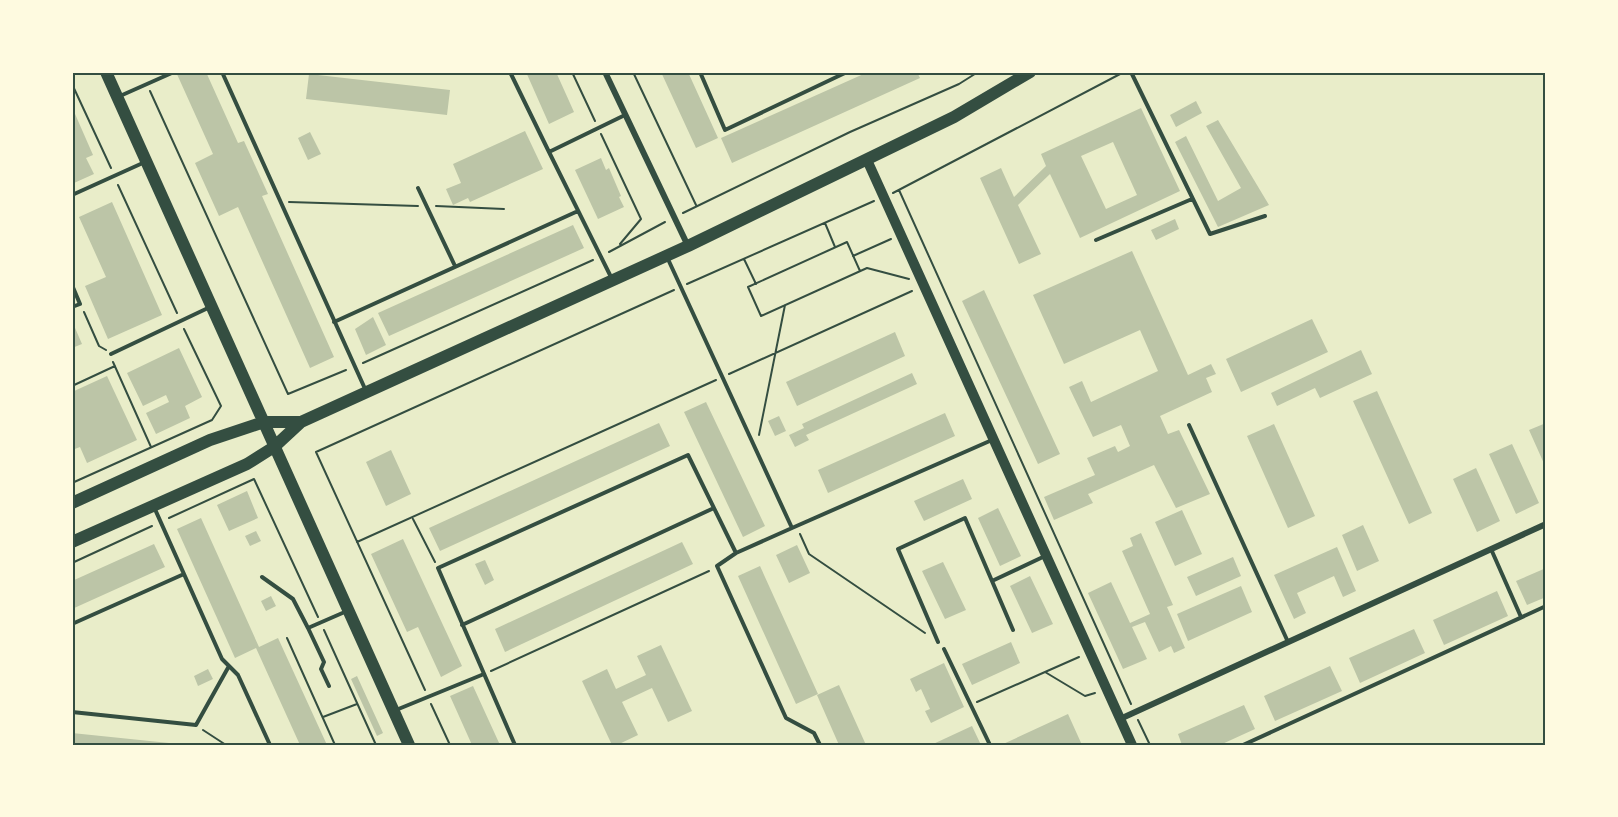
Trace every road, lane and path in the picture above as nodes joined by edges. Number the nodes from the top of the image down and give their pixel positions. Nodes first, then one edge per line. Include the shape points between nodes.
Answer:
1 (106, 72) edge
2 (174, 72) edge
3 (222, 72) edge
4 (510, 72) edge
5 (572, 72) edge
6 (605, 72) edge
7 (633, 72) edge
8 (700, 72) edge
9 (847, 72) edge
10 (978, 72) edge
11 (1030, 72) edge
12 (1124, 72) edge
13 (1131, 72) edge
14 (72, 84) edge
15 (147, 84) junction
16 (118, 97) junction
17 (625, 115) junction
18 (598, 128) junction
19 (549, 152) junction
20 (867, 160) junction
21 (147, 162) junction
22 (114, 176) junction
23 (418, 188) dead end
24 (899, 190) junction
25 (72, 195) edge
26 (884, 197) junction
27 (1192, 199) junction
28 (280, 202) junction
29 (427, 206) junction
30 (697, 206) junction
31 (504, 209) dead end
32 (578, 211) junction
33 (1265, 216) dead end
34 (674, 217) junction
35 (825, 223) junction
36 (891, 239) dead end
37 (1096, 240) dead end
38 (688, 246) junction
39 (618, 247) junction
40 (836, 247) junction
41 (600, 256) junction
42 (667, 256) junction
43 (853, 256) junction
44 (744, 259) junction
45 (455, 267) junction
46 (860, 271) junction
47 (909, 279) dead end
48 (612, 280) junction
49 (756, 284) junction
50 (72, 285) edge
51 (924, 285) junction
52 (682, 287) junction
53 (80, 304) junction
54 (785, 305) junction
55 (212, 307) junction
56 (72, 308) edge
57 (180, 321) junction
58 (334, 321) junction
59 (775, 353) junction
60 (111, 354) junction
61 (115, 366) junction
62 (355, 366) junction
63 (723, 377) junction
64 (72, 386) edge
65 (367, 392) junction
66 (264, 422) junction
67 (301, 422) junction
68 (1189, 425) dead end
69 (994, 439) junction
70 (151, 447) junction
71 (274, 447) junction
72 (756, 449) junction
73 (254, 479) dead end
74 (72, 483) edge
75 (72, 503) edge
76 (153, 506) junction
77 (714, 508) junction
78 (413, 519) junction
79 (1546, 524) edge
80 (794, 527) junction
81 (72, 542) edge
82 (357, 542) junction
83 (1491, 549) junction
84 (736, 553) junction
85 (1046, 555) junction
86 (717, 566) junction
87 (438, 568) junction
88 (184, 574) junction
89 (262, 577) dead end
90 (992, 581) junction
91 (1546, 606) edge
92 (348, 610) junction
93 (1521, 617) junction
94 (320, 622) junction
95 (72, 624) edge
96 (462, 625) junction
97 (308, 628) junction
98 (1013, 630) dead end
99 (287, 639) dead end
100 (938, 642) joint
101 (1288, 642) junction
102 (945, 649) dead end
103 (1079, 657) dead end
104 (229, 666) junction
105 (493, 671) dead end
106 (1044, 672) junction
107 (484, 674) junction
108 (329, 686) dead end
109 (1095, 693) dead end
110 (428, 697) junction
111 (977, 702) dead end
112 (357, 704) junction
113 (393, 711) junction
114 (72, 712) edge
115 (1135, 712) junction
116 (323, 717) junction
117 (1120, 719) junction
118 (196, 725) junction
119 (226, 745) edge
120 (270, 745) edge
121 (335, 745) edge
122 (376, 745) edge
123 (409, 745) edge
124 (450, 745) edge
125 (515, 745) edge
126 (820, 745) edge
127 (990, 745) edge
128 (1132, 745) edge
129 (1149, 745) edge
130 (1244, 745) edge

1 - 16 main road
2 - 15 lane
3 - 28 lane
4 - 19 lane
5 - 18 path
6 - 17 street
7 - 30 path
8 - 9 lane via 725,130
10 - 30 path
11 - 20 main road via 954,117
12 - 24 path
13 - 27 lane
14 - 22 path
15 - 16 lane
15 - 62 path via 288,394
16 - 21 main road
17 - 18 lane
17 - 34 street
18 - 19 lane
18 - 39 path via 641,219
19 - 32 lane
20 - 26 street
20 - 38 main road
21 - 22 lane
21 - 55 main road
22 - 25 lane
22 - 57 path
23 - 29 lane
24 - 26 path
24 - 115 path
26 - 35 path
26 - 51 street
27 - 33 lane via 1210,234
27 - 37 lane
28 - 29 path
28 - 58 lane
29 - 31 path
29 - 45 lane
30 - 34 path
32 - 41 lane
32 - 45 lane
34 - 38 street
34 - 39 path
35 - 40 path
35 - 44 path
36 - 43 path
38 - 42 main road
39 - 41 path
40 - 43 path via 847,242
40 - 49 path
41 - 48 lane
41 - 62 path
42 - 48 main road
42 - 52 lane
43 - 46 path
44 - 49 path
44 - 52 path
45 - 58 lane
46 - 47 path via 867,268
46 - 54 path
48 - 65 main road
49 - 54 path via 748,287 761,316
50 - 53 lane
51 - 59 path
51 - 69 street
52 - 63 lane
52 - 82 path via 316,453
53 - 56 lane
53 - 60 path via 99,346
54 - 59 path
55 - 57 lane
55 - 66 main road
57 - 60 lane
57 - 70 path via 221,406 212,420
58 - 62 lane
59 - 63 path
59 - 72 path
60 - 61 path
61 - 64 path
61 - 70 path
62 - 65 lane
63 - 72 lane
63 - 78 path
65 - 67 main road
66 - 67 main road
66 - 71 main road
66 - 75 main road via 210,440
67 - 71 main road
68 - 101 lane
69 - 80 lane
69 - 85 street
70 - 74 path
71 - 76 main road via 240,468
71 - 92 main road
72 - 80 lane
73 - 94 path
76 - 81 main road
76 - 88 lane
77 - 84 lane
77 - 87 lane via 688,455
77 - 96 lane
78 - 82 path
78 - 87 path
79 - 83 street
80 - 84 lane
80 - 100 path via 809,554
82 - 110 path
83 - 93 lane
83 - 101 street
84 - 86 lane
85 - 90 lane
85 - 117 street
86 - 105 path
86 - 126 lane via 786,718 814,733
87 - 96 lane
88 - 95 lane
88 - 104 lane via 222,659
89 - 97 lane via 293,599
90 - 98 lane
90 - 100 lane via 964,518 898,549
91 - 93 lane
92 - 94 lane
92 - 113 main road
93 - 130 lane
94 - 97 lane
94 - 112 path
96 - 107 lane
97 - 108 lane via 324,662 321,669
99 - 116 path
101 - 115 street
102 - 127 lane
103 - 106 path
104 - 118 lane
104 - 120 lane via 238,675
106 - 109 path via 1085,696
106 - 111 path
107 - 110 lane
107 - 125 lane
110 - 113 lane
110 - 124 path
112 - 116 path
112 - 122 path
113 - 123 main road
114 - 118 lane
115 - 117 street
115 - 129 path
116 - 121 path
117 - 128 street
118 - 119 path

